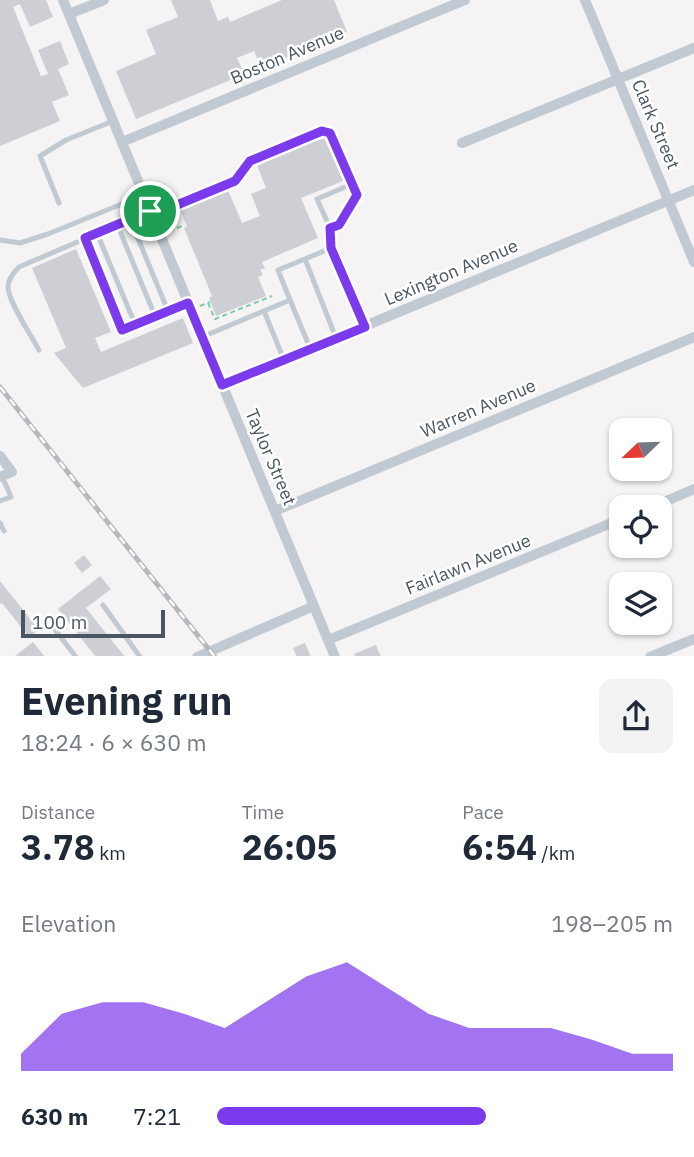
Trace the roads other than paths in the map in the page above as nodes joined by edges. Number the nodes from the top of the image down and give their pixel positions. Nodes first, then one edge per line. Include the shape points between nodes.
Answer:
1 (63, 0) edge
2 (104, 0) edge
3 (465, 0) edge
4 (585, 0) edge
5 (69, 14) junction
6 (694, 48) edge
7 (618, 79) junction
8 (113, 121) junction
9 (122, 142) junction
10 (462, 144) dead end
11 (352, 184) junction
12 (694, 190) edge
13 (144, 195) junction
14 (668, 201) junction
15 (59, 203) dead end
16 (150, 211) junction
17 (130, 219) junction
18 (117, 225) junction
19 (330, 228) junction
20 (97, 233) junction
21 (85, 238) junction
22 (0, 240) edge
23 (331, 248) junction
24 (305, 259) junction
25 (694, 262) edge
26 (290, 300) junction
27 (194, 305) junction
28 (168, 311) junction
29 (264, 311) junction
30 (155, 316) junction
31 (135, 324) junction
32 (365, 327) junction
33 (202, 337) junction
34 (694, 337) edge
35 (336, 338) junction
36 (311, 349) junction
37 (39, 350) dead end
38 (284, 360) junction
39 (222, 385) junction
40 (0, 456) edge
41 (0, 477) edge
42 (694, 489) edge
43 (672, 498) edge
44 (0, 501) edge
45 (275, 511) junction
46 (0, 523) edge
47 (609, 524) edge
48 (4, 531) dead end
49 (103, 605) dead end
50 (314, 606) junction
51 (52, 627) dead end
52 (694, 639) edge
53 (328, 640) junction
54 (76, 656) edge
55 (140, 656) edge
56 (197, 656) edge
57 (335, 656) edge
58 (650, 656) edge

1 - 5 street, Taylor Street
2 - 5 street
3 - 9 street, Boston Avenue
4 - 7 street, Clark Street
5 - 8 street, Taylor Street
6 - 7 street
7 - 10 street
7 - 14 street, Clark Street
8 - 9 street, Taylor Street
8 - 15 lane via 40,156
9 - 13 street, Taylor Street
11 - 16 lane via 330,133 322,131 250,161 235,181 172,207
11 - 19 lane via 357,195 339,225
11 - 19 lane via 317,198
12 - 14 street, Lexington Avenue
13 - 16 street, Taylor Street
13 - 22 lane via 20,243
14 - 25 street, Clark Street
14 - 32 street, Lexington Avenue
16 - 17 lane
16 - 27 street, Taylor Street
17 - 18 lane
17 - 28 lane
18 - 20 lane
18 - 30 lane
19 - 23 lane
20 - 21 lane
20 - 31 lane
21 - 31 lane via 122,330
21 - 37 lane via 19,267 8,286
23 - 24 lane
23 - 32 lane
24 - 26 lane via 278,270
24 - 35 lane
26 - 29 lane
26 - 36 lane
27 - 28 lane
27 - 33 street, Taylor Street
28 - 30 lane
29 - 33 lane
29 - 38 lane
30 - 31 lane
32 - 35 street, Lexington Avenue
33 - 39 street, Taylor Street
34 - 45 street, Warren Avenue
35 - 36 street, Lexington Avenue
36 - 38 street, Lexington Avenue
38 - 39 street, Lexington Avenue
39 - 45 street, Taylor Street
40 - 41 street via 12,472
41 - 44 lane via 11,497
42 - 43 street
45 - 50 street, Taylor Street
46 - 48 lane
47 - 53 street, Fairlawn Avenue
49 - 55 lane
50 - 53 street, Taylor Street
50 - 56 street
51 - 54 lane
52 - 58 street
53 - 57 street, Taylor Street

